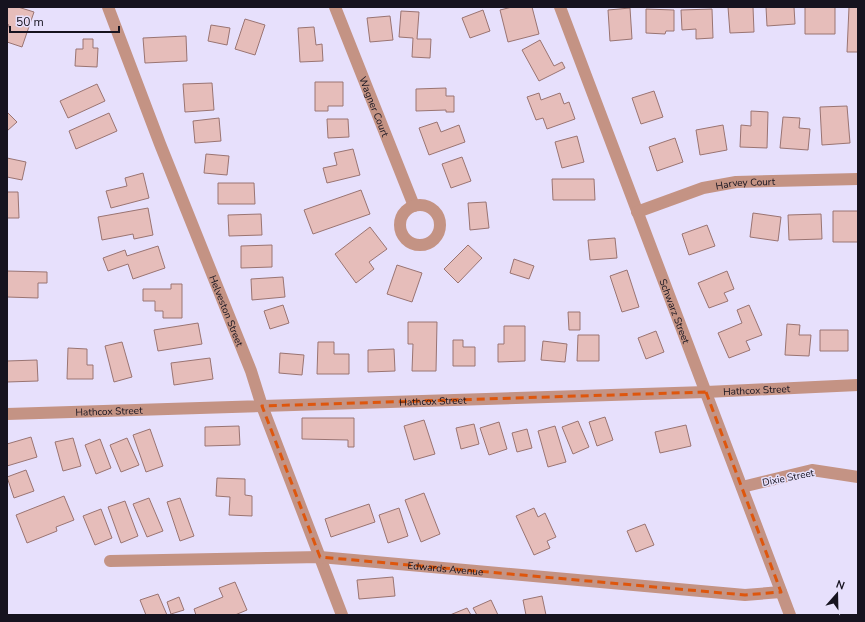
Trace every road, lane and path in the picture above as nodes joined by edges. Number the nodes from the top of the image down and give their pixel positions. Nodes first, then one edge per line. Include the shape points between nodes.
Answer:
1 (108, 7) edge
2 (335, 7) edge
3 (560, 7) edge
4 (858, 179) edge
5 (414, 206) dead end
6 (637, 212) junction
7 (858, 384) edge
8 (706, 392) junction
9 (262, 406) junction
10 (7, 414) edge
11 (858, 477) edge
12 (742, 486) junction
13 (320, 557) junction
14 (110, 561) dead end
15 (781, 592) junction
16 (342, 615) edge
17 (790, 615) edge

1 - 9 street, Helveston Street via 251,371
2 - 5 street, Wagner Court
3 - 6 street, Schwarz Street
4 - 6 street, Harvey Court via 736,182 703,188
6 - 8 street, Schwarz Street
7 - 8 street, Hathcox Street
8 - 9 street, Hathcox Street
8 - 12 street, Schwarz Street
9 - 10 street, Hathcox Street
9 - 13 street, Helveston Street
11 - 12 street, Dixie Street via 812,470
12 - 15 street, Schwarz Street
13 - 14 street, Edwards Avenue
13 - 15 street, Edwards Avenue via 745,595
13 - 16 street, Helveston Street
15 - 17 street, Schwarz Street

